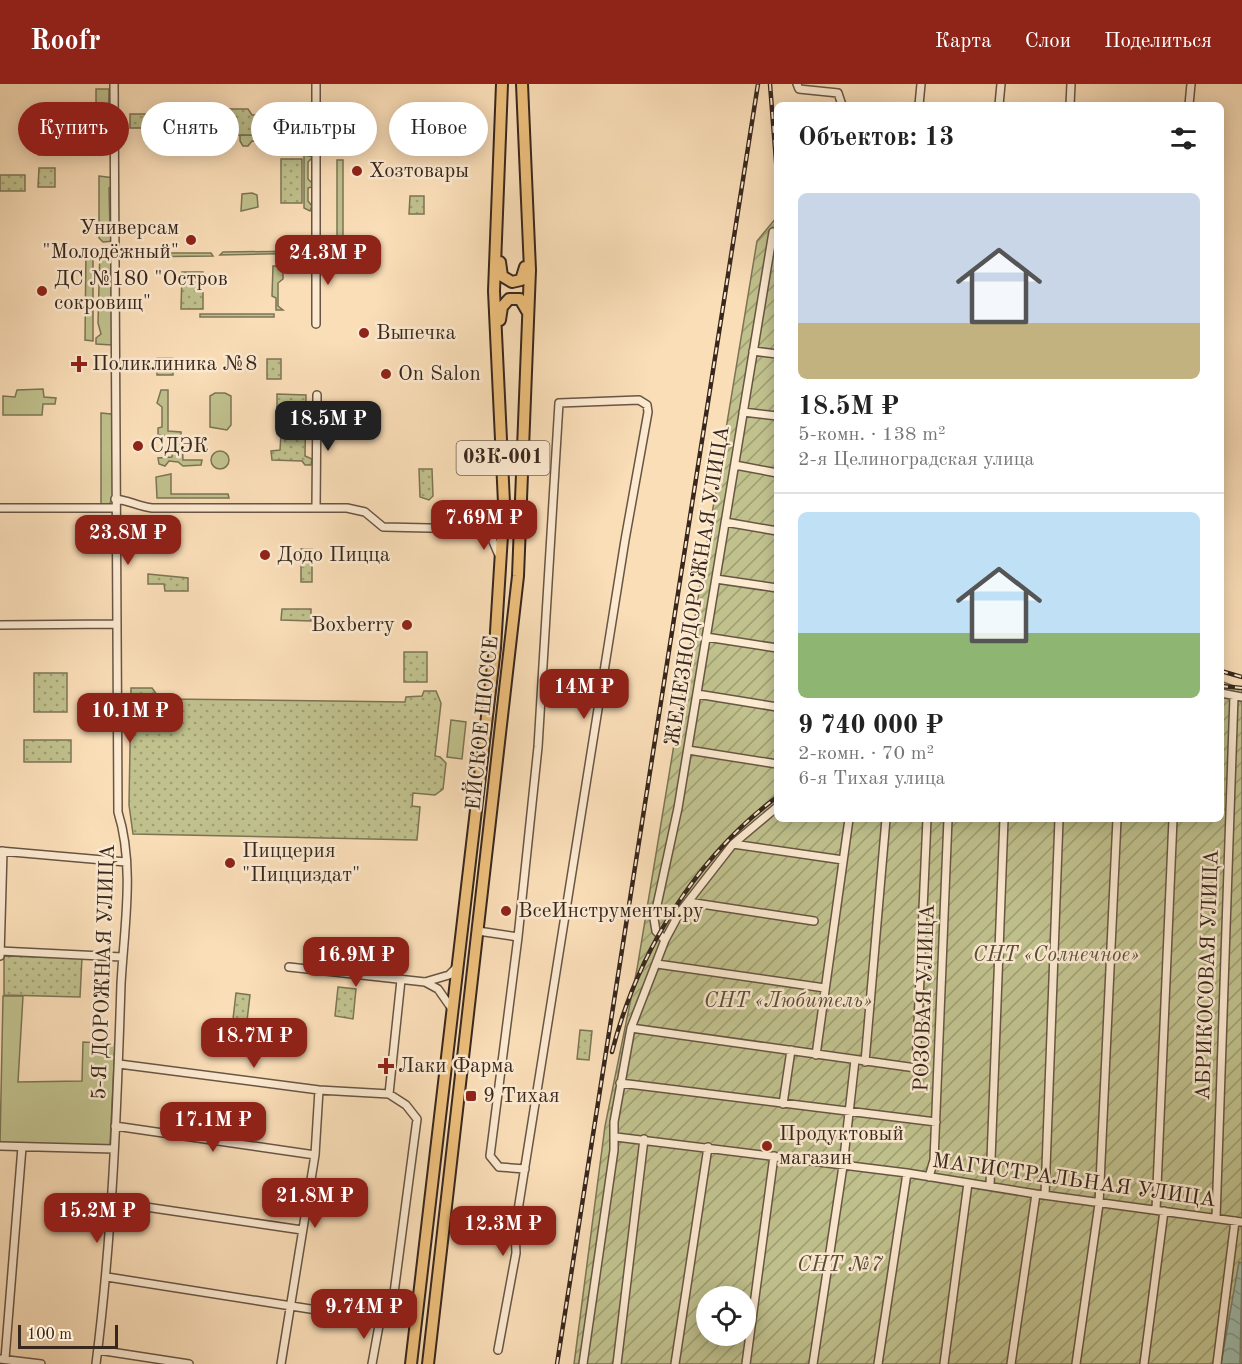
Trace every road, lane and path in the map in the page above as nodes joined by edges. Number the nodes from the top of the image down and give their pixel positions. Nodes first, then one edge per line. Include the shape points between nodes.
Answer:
1 (114, 84) edge
2 (316, 84) edge
3 (502, 84) edge
4 (522, 84) edge
5 (797, 84) edge
6 (921, 84) edge
7 (1001, 84) edge
8 (1071, 84) edge
9 (1191, 84) edge
10 (841, 102) edge
11 (919, 102) edge
12 (999, 102) edge
13 (1070, 102) edge
14 (1189, 102) edge
15 (527, 201) junction
16 (497, 205) junction
17 (773, 232) dead end
18 (528, 315) junction
19 (316, 324) dead end
20 (496, 350) junction
21 (753, 351) junction
22 (774, 354) edge
23 (317, 395) dead end
24 (743, 412) junction
25 (774, 416) edge
26 (735, 465) junction
27 (774, 472) edge
28 (115, 499) junction
29 (504, 503) junction
30 (0, 508) edge
31 (115, 508) junction
32 (316, 508) junction
33 (725, 522) junction
34 (475, 528) junction
35 (774, 530) edge
36 (502, 565) junction
37 (716, 579) junction
38 (774, 588) edge
39 (116, 624) junction
40 (0, 625) edge
41 (706, 637) junction
42 (774, 648) edge
43 (697, 694) junction
44 (1238, 696) edge
45 (774, 707) edge
46 (688, 750) junction
47 (774, 764) edge
48 (774, 810) edge
49 (849, 822) edge
50 (886, 822) edge
51 (927, 822) edge
52 (948, 822) edge
53 (1004, 822) edge
54 (1059, 822) edge
55 (1117, 822) edge
56 (1173, 822) edge
57 (733, 844) junction
58 (1, 851) edge
59 (843, 860) junction
60 (126, 862) junction
61 (688, 902) junction
62 (814, 921) dead end
63 (478, 931) junction
64 (518, 937) junction
65 (665, 940) junction
66 (0, 951) edge
67 (0, 956) edge
68 (122, 957) junction
69 (657, 964) junction
70 (458, 966) junction
71 (290, 967) dead end
72 (401, 980) junction
73 (425, 982) junction
74 (825, 988) junction
75 (453, 1010) junction
76 (631, 1028) junction
77 (791, 1050) junction
78 (816, 1055) junction
79 (855, 1060) junction
80 (865, 1062) junction
81 (118, 1064) junction
82 (620, 1083) junction
83 (319, 1090) junction
84 (389, 1094) junction
85 (783, 1104) junction
86 (850, 1112) junction
87 (936, 1122) junction
88 (115, 1126) junction
89 (616, 1137) junction
90 (644, 1138) junction
91 (0, 1146) edge
92 (22, 1147) junction
93 (708, 1147) junction
94 (114, 1149) junction
95 (315, 1155) junction
96 (774, 1156) junction
97 (843, 1166) junction
98 (525, 1169) junction
99 (907, 1173) junction
100 (929, 1177) junction
101 (968, 1184) junction
102 (990, 1186) junction
103 (1035, 1194) junction
104 (1045, 1196) junction
105 (112, 1202) junction
106 (1099, 1204) junction
107 (1160, 1210) junction
108 (1216, 1218) junction
109 (1238, 1222) edge
110 (302, 1230) junction
111 (107, 1277) junction
112 (394, 1293) dead end
113 (290, 1307) junction
114 (98, 1350) junction
115 (498, 1350) dead end
116 (2, 1359) edge
117 (41, 1364) edge
118 (96, 1364) edge
119 (189, 1364) edge
120 (281, 1364) edge
121 (372, 1364) edge
122 (411, 1364) edge
123 (428, 1364) edge
124 (583, 1364) edge
125 (617, 1364) edge
126 (675, 1364) edge
127 (746, 1364) edge
128 (813, 1364) edge
129 (878, 1364) edge
130 (944, 1364) edge
131 (1011, 1364) edge
132 (1076, 1364) edge
133 (1144, 1364) edge
134 (1217, 1364) edge

1 - 28 street, 5-Я ДОРОЖНАЯ УЛИЦА
2 - 19 street
3 - 16 main road, ЕЙСКОЕ ШОССЕ / 03К-001
4 - 15 main road, ЕЙСКОЕ ШОССЕ / 03К-001
5 - 10 street via 798,89 838,93
6 - 11 street
7 - 12 street
8 - 13 street
9 - 14 street
15 - 16 main road, 03К-001 via 525,273 517,282 502,276
15 - 18 main road, ЕЙСКОЕ ШОССЕ / 03К-001
16 - 20 main road, ЕЙСКОЕ ШОССЕ / 03К-001
17 - 21 street, ЖЕЛЕЗНОДОРОЖНАЯ УЛИЦА
18 - 20 main road, 03К-001 via 520,299 505,301
18 - 63 main road, ЕЙСКОЕ ШОССЕ / 03К-001 via 518,576
20 - 29 main road, ЕЙСКОЕ ШОССЕ / 03К-001
21 - 22 street
21 - 24 street, ЖЕЛЕЗНОДОРОЖНАЯ УЛИЦА
23 - 32 street
24 - 25 street
24 - 26 street, ЖЕЛЕЗНОДОРОЖНАЯ УЛИЦА
26 - 27 street
26 - 33 street, ЖЕЛЕЗНОДОРОЖНАЯ УЛИЦА
28 - 31 street, 5-Я ДОРОЖНАЯ УЛИЦА
28 - 32 street via 152,508
29 - 34 street via 487,524
29 - 36 main road, ЕЙСКОЕ ШОССЕ / 03К-001
30 - 31 street
31 - 39 street, 5-Я ДОРОЖНАЯ УЛИЦА
32 - 34 street via 359,509 385,528
33 - 35 street
33 - 37 street, ЖЕЛЕЗНОДОРОЖНАЯ УЛИЦА
34 - 36 street via 492,539
36 - 70 main road, ЕЙСКОЕ ШОССЕ / 03К-001
37 - 38 street
37 - 41 street, ЖЕЛЕЗНОДОРОЖНАЯ УЛИЦА
39 - 40 street
39 - 60 street, 5-Я ДОРОЖНАЯ УЛИЦА via 118,812 125,834
41 - 42 street
41 - 43 street, ЖЕЛЕЗНОДОРОЖНАЯ УЛИЦА
43 - 45 street
43 - 46 street, ЖЕЛЕЗНОДОРОЖНАЯ УЛИЦА
44 - 108 street, АБРИКОСОВАЯ УЛИЦА
46 - 47 street
46 - 65 street, ЖЕЛЕЗНОДОРОЖНАЯ УЛИЦА via 654,919 656,931
48 - 57 street
49 - 59 street
50 - 80 street
51 - 80 street via 916,1068
52 - 87 street, РОЗОВАЯ УЛИЦА
53 - 102 street
54 - 104 street
55 - 106 street
56 - 107 street
57 - 59 street
57 - 61 street
58 - 60 street
58 - 66 street
59 - 74 street
60 - 68 street, 5-Я ДОРОЖНАЯ УЛИЦА
61 - 62 street
61 - 65 street
63 - 64 street
63 - 123 main road, ЕЙСКОЕ ШОССЕ / 03К-001
64 - 98 street via 490,1156 499,1167
64 - 98 street via 538,747 559,404 639,400 647,405 648,412
65 - 69 street
66 - 67 street
66 - 68 street
68 - 81 street, 5-Я ДОРОЖНАЯ УЛИЦА
69 - 74 street
69 - 76 street
70 - 73 street via 449,975
70 - 75 main road, ЕЙСКОЕ ШОССЕ / 03К-001
71 - 72 street
72 - 73 street
72 - 84 street
73 - 75 street via 438,989
74 - 78 street
75 - 122 main road, ЕЙСКОЕ ШОССЕ / 03К-001
76 - 77 street
76 - 82 street
77 - 78 street
77 - 85 street
78 - 79 street
79 - 80 street
79 - 86 street
81 - 83 street
81 - 88 street, 5-Я ДОРОЖНАЯ УЛИЦА
82 - 85 street
82 - 89 street via 614,1122
83 - 84 street
83 - 95 street
84 - 112 street via 406,1105 417,1119
85 - 86 street
86 - 87 street
86 - 97 street
87 - 100 street, РОЗОВАЯ УЛИЦА
88 - 94 street, 5-Я ДОРОЖНАЯ УЛИЦА
88 - 95 street
89 - 90 street, МАГИСТРАЛЬНАЯ УЛИЦА
89 - 124 street
90 - 93 street, МАГИСТРАЛЬНАЯ УЛИЦА
90 - 125 street
91 - 92 street
92 - 94 street
92 - 116 street
93 - 96 street, МАГИСТРАЛЬНАЯ УЛИЦА
93 - 126 street
94 - 105 street, 5-Я ДОРОЖНАЯ УЛИЦА
95 - 110 street
96 - 97 street, МАГИСТРАЛЬНАЯ УЛИЦА
96 - 127 street
97 - 99 street, МАГИСТРАЛЬНАЯ УЛИЦА
97 - 128 street
98 - 115 street via 515,1230 516,1253
99 - 100 street, МАГИСТРАЛЬНАЯ УЛИЦА
99 - 129 street
100 - 101 street, МАГИСТРАЛЬНАЯ УЛИЦА
101 - 102 street, МАГИСТРАЛЬНАЯ УЛИЦА
101 - 130 street
102 - 103 street, МАГИСТРАЛЬНАЯ УЛИЦА
103 - 104 street, МАГИСТРАЛЬНАЯ УЛИЦА
103 - 131 street
104 - 106 street, МАГИСТРАЛЬНАЯ УЛИЦА
105 - 110 street
105 - 111 street, 5-Я ДОРОЖНАЯ УЛИЦА
106 - 107 street, МАГИСТРАЛЬНАЯ УЛИЦА
106 - 132 street
107 - 108 street, МАГИСТРАЛЬНАЯ УЛИЦА
107 - 133 street
108 - 109 street, МАГИСТРАЛЬНАЯ УЛИЦА
109 - 134 street
110 - 113 street
111 - 113 street
111 - 114 street, 5-Я ДОРОЖНАЯ УЛИЦА
113 - 120 street
113 - 121 street via 380,1320
114 - 118 street, 5-Я ДОРОЖНАЯ УЛИЦА
114 - 119 street
116 - 117 street

